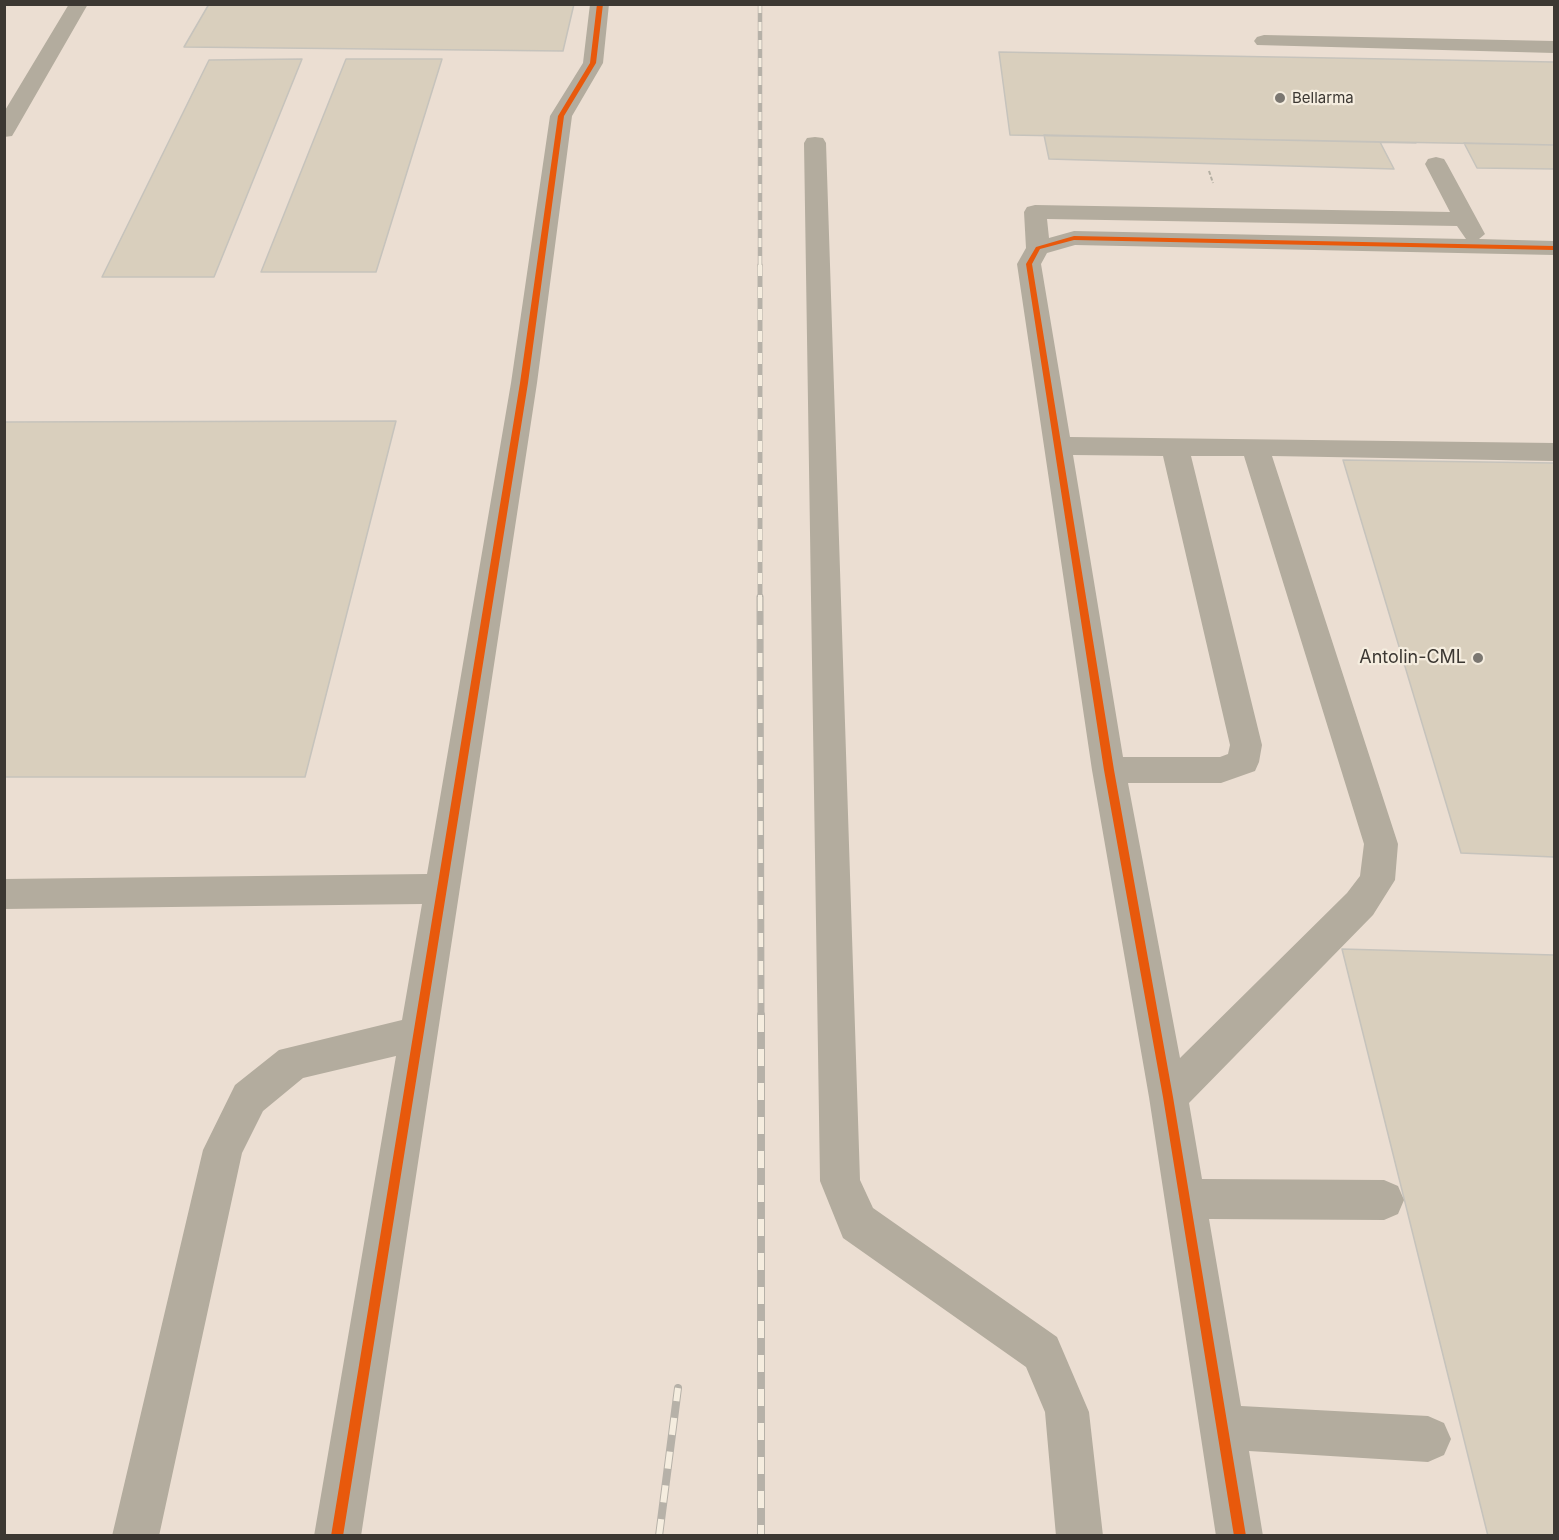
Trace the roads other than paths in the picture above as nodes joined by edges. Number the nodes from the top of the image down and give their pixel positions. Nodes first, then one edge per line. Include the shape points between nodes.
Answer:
1 (79, 4) edge
2 (600, 4) edge
3 (1264, 41) dead end
4 (1554, 46) edge
5 (4, 131) edge
6 (815, 143) dead end
7 (1436, 164) dead end
8 (1464, 219) junction
9 (1481, 246) junction
10 (1038, 248) junction
11 (1554, 248) edge
12 (1058, 446) junction
13 (1175, 447) junction
14 (1255, 447) junction
15 (1554, 452) edge
16 (1109, 770) junction
17 (442, 889) junction
18 (4, 894) edge
19 (419, 1034) junction
20 (1168, 1097) junction
21 (1185, 1199) junction
22 (1384, 1200) dead end
23 (1222, 1427) junction
24 (1428, 1439) dead end
25 (135, 1536) edge
26 (337, 1536) edge
27 (1080, 1536) edge
28 (1240, 1536) edge

1 - 5 street
2 - 17 street via 593,63 561,116 524,383
3 - 4 street
6 - 27 street via 840,1181 858,1223 1042,1352 1067,1412
7 - 8 street
8 - 9 street
8 - 10 street via 1035,212
9 - 10 street via 1074,238
9 - 11 street
10 - 12 street via 1029,264
12 - 13 street
12 - 16 street
13 - 14 street
13 - 16 street via 1246,746 1243,762 1221,770
14 - 15 street
14 - 20 street via 1381,844 1377,880 1360,904
16 - 20 street
17 - 18 street
17 - 19 street
19 - 25 street via 293,1063 249,1098 223,1150
19 - 26 street
20 - 21 street
21 - 22 street
21 - 23 street
23 - 24 street
23 - 28 street

